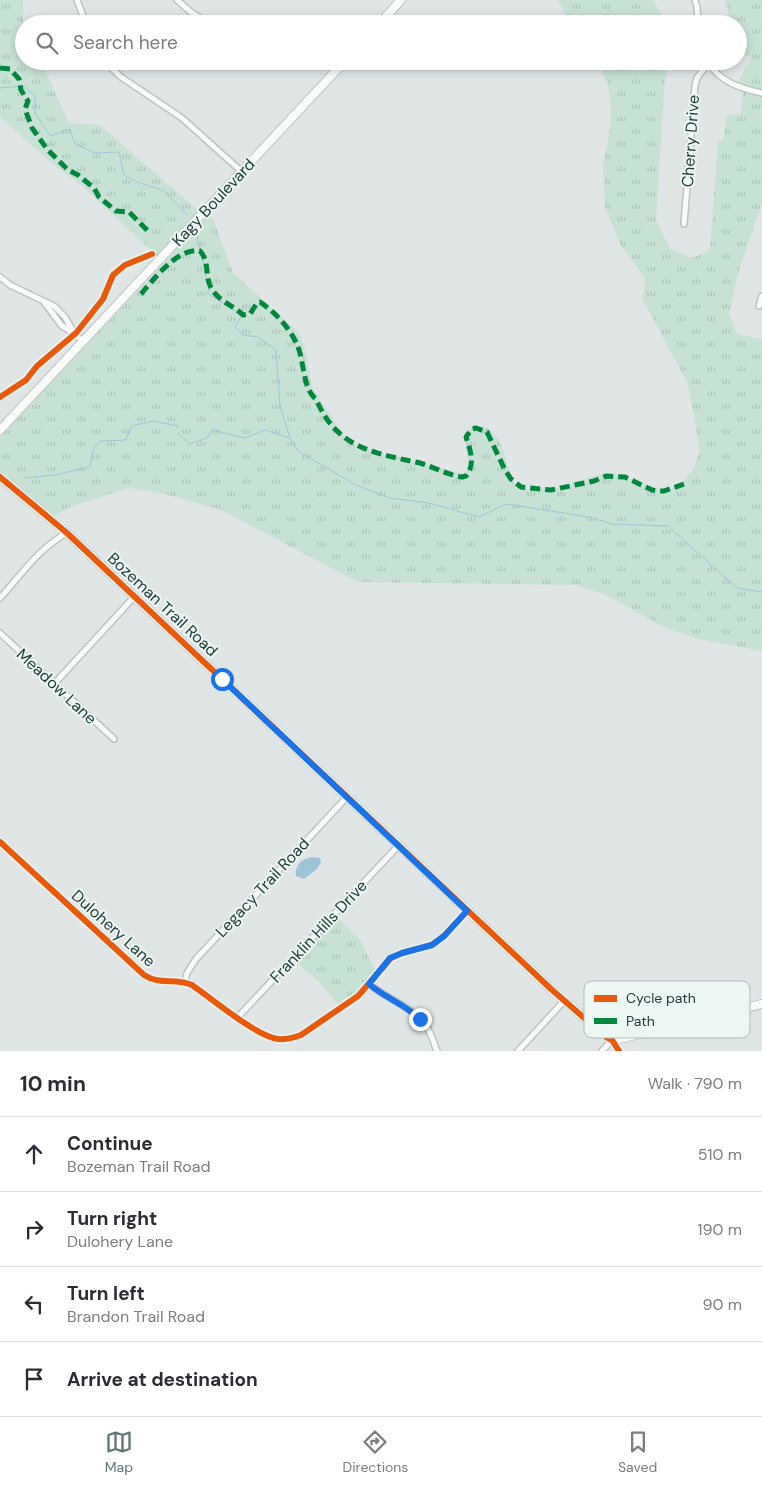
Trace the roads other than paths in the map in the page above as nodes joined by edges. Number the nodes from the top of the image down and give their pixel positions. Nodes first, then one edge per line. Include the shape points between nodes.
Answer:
1 (78, 0) edge
2 (177, 0) edge
3 (401, 0) edge
4 (695, 0) edge
5 (83, 15) edge
6 (195, 15) edge
7 (387, 15) edge
8 (697, 15) edge
9 (114, 70) edge
10 (333, 70) edge
11 (702, 70) edge
12 (714, 70) edge
13 (762, 93) edge
14 (242, 172) junction
15 (684, 224) dead end
16 (0, 277) edge
17 (762, 296) edge
18 (759, 306) dead end
19 (83, 342) junction
20 (0, 430) edge
21 (0, 477) edge
22 (67, 533) junction
23 (134, 597) junction
24 (0, 598) edge
25 (0, 633) edge
26 (55, 683) junction
27 (114, 738) dead end
28 (347, 796) junction
29 (0, 842) edge
30 (398, 845) junction
31 (467, 911) junction
32 (185, 982) junction
33 (369, 984) junction
34 (564, 1001) junction
35 (238, 1017) junction
36 (584, 1018) edge
37 (608, 1038) edge
38 (622, 1038) edge
39 (612, 1040) junction
40 (437, 1051) edge
41 (518, 1051) edge
42 (602, 1051) edge
43 (619, 1051) edge

1 - 5 street
2 - 6 street
3 - 7 street
4 - 8 street
9 - 14 street via 182,118
10 - 14 street, Kagy Boulevard
11 - 15 street, Cherry Drive via 695,85
12 - 13 street via 740,88
14 - 19 street, Kagy Boulevard
16 - 19 street via 42,300 62,326
17 - 18 street
19 - 20 street, Kagy Boulevard
21 - 22 street, Bozeman Trail Road
22 - 23 street, Bozeman Trail Road
22 - 24 street via 43,551
23 - 26 street
23 - 28 street, Bozeman Trail Road
25 - 26 street, Meadow Lane
26 - 27 street, Meadow Lane
28 - 30 street, Bozeman Trail Road
28 - 32 street, Legacy Trail Road via 202,952 191,966
29 - 32 street, Dulohery Lane via 144,976 160,982
30 - 31 street, Bozeman Trail Road
30 - 35 street, Franklin Hills Drive
31 - 33 street via 432,945 390,958
31 - 34 street, Bozeman Trail Road
32 - 35 street
33 - 35 street via 347,1004 292,1038 267,1036
33 - 40 street via 420,1019
34 - 36 street, Bozeman Trail Road
34 - 41 street
37 - 39 street, Bozeman Trail Road
38 - 39 street
39 - 42 street
39 - 43 street

